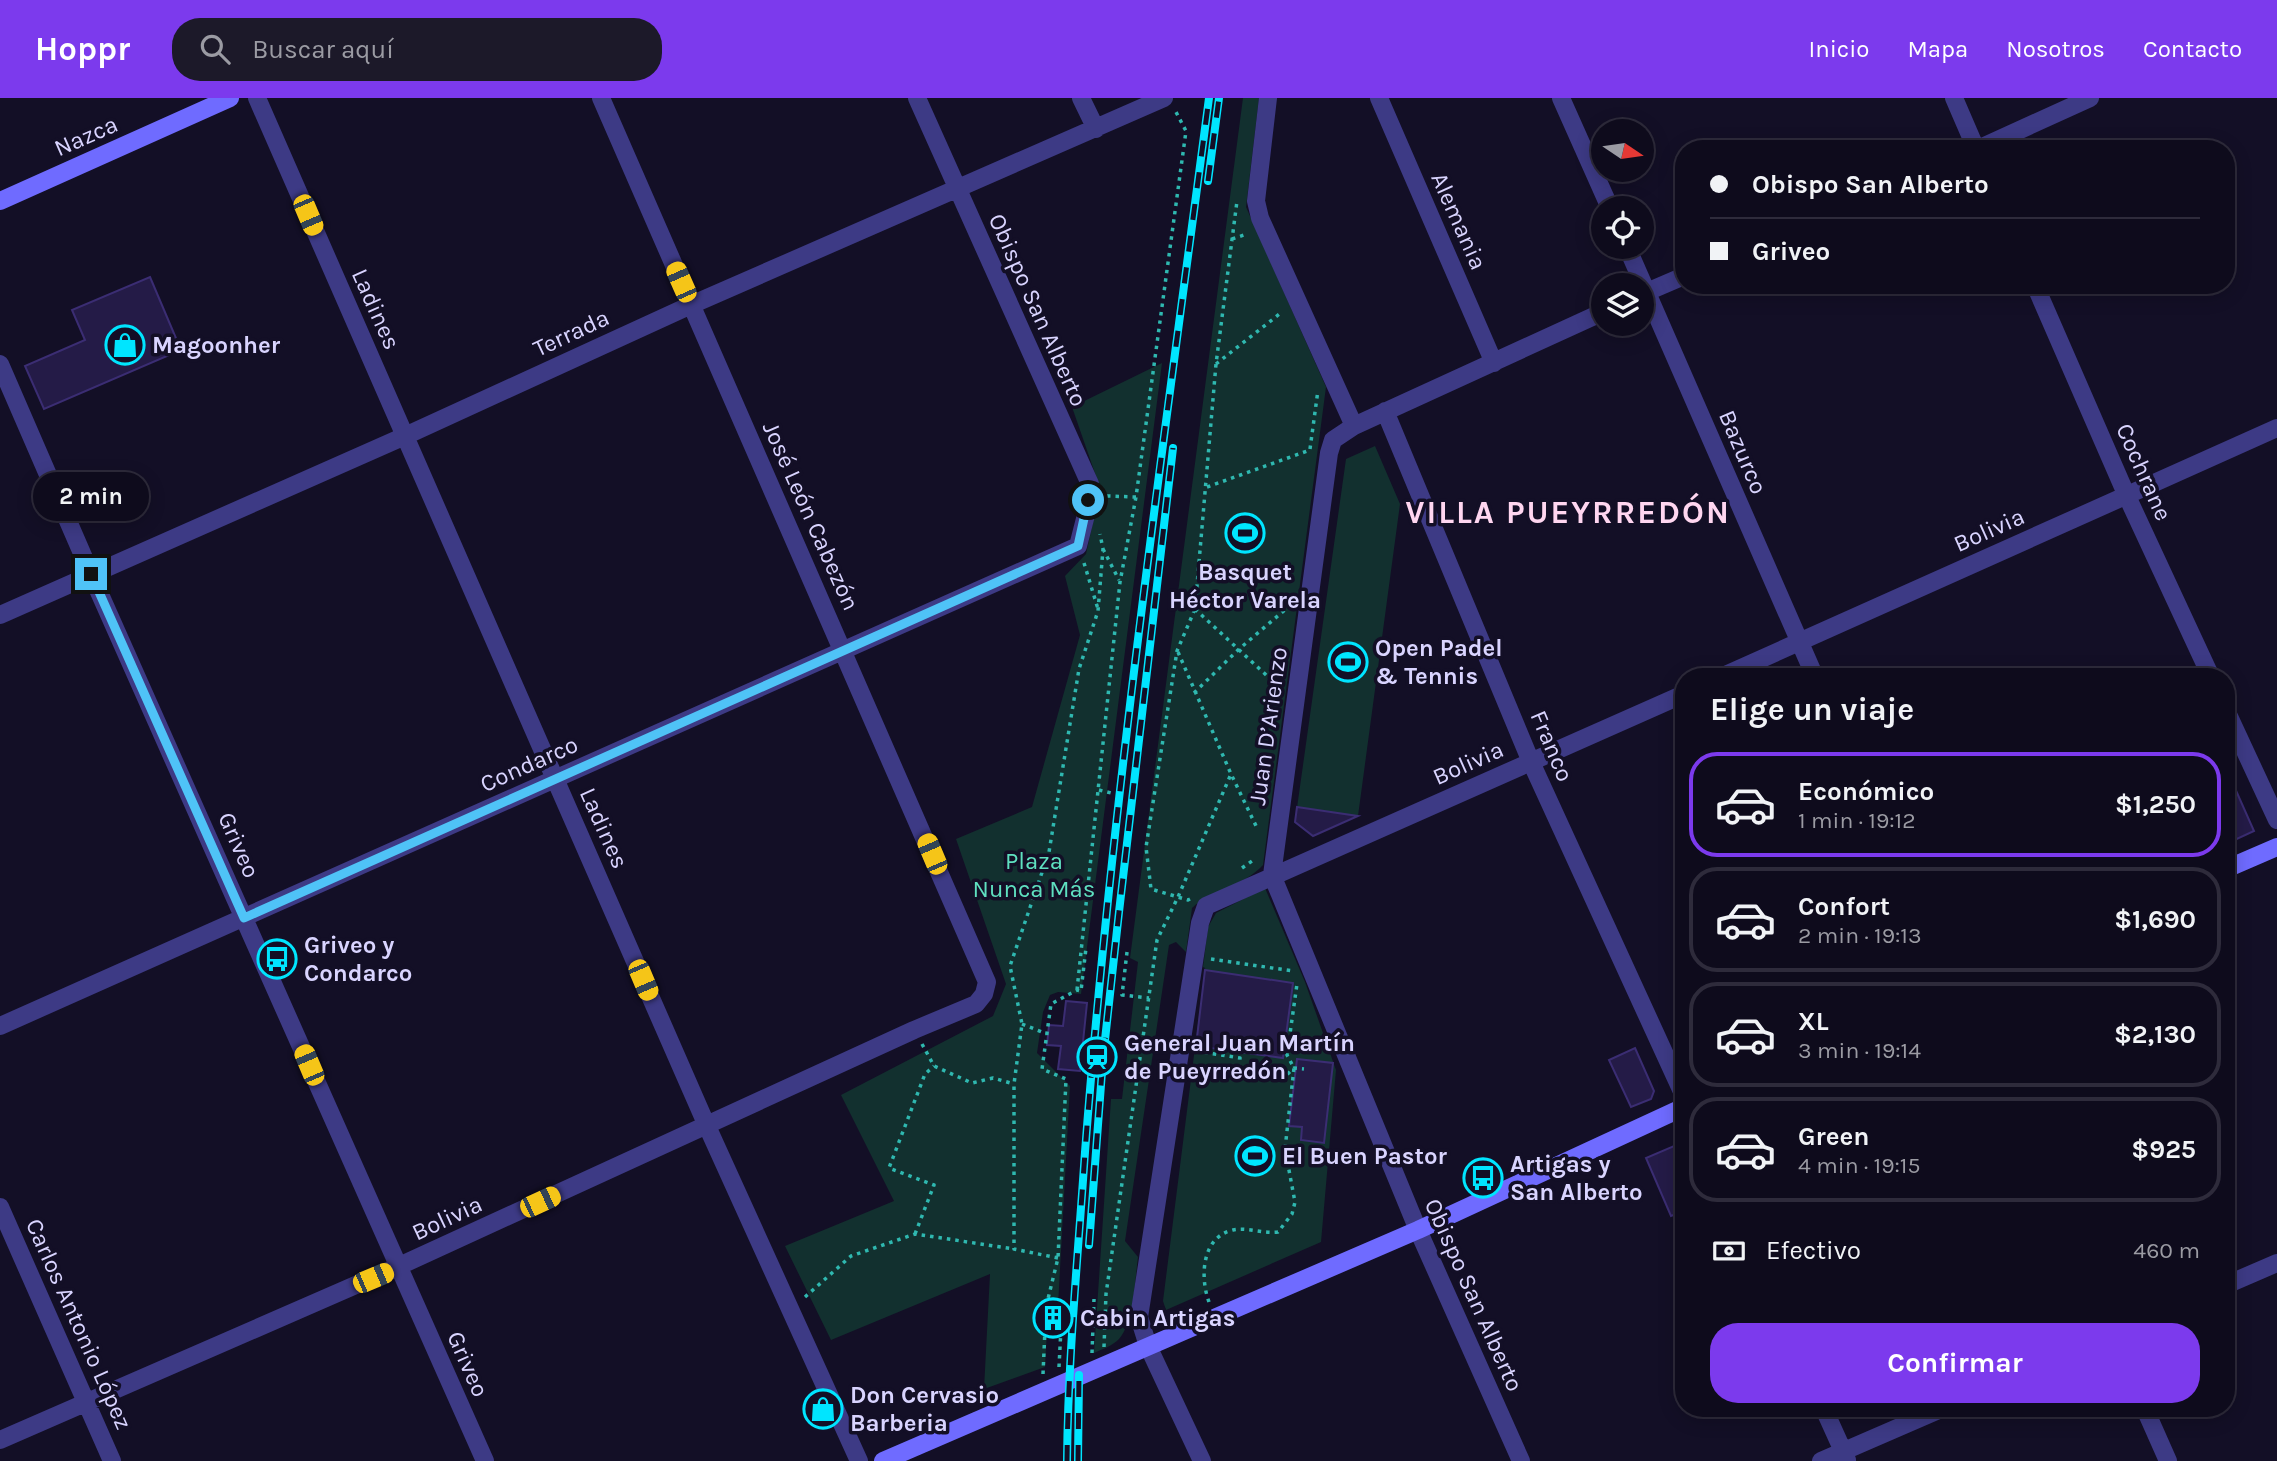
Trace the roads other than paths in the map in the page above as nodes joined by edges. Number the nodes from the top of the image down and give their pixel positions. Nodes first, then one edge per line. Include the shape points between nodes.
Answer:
1 (230, 98) edge
2 (257, 98) edge
3 (601, 98) edge
4 (917, 98) edge
5 (1081, 98) edge
6 (1268, 98) edge
7 (1379, 98) edge
8 (1561, 98) edge
9 (1954, 98) edge
10 (2090, 98) edge
11 (1169, 103) edge
12 (1096, 129) junction
13 (1973, 140) edge
14 (1997, 140) edge
15 (956, 189) junction
16 (1605, 196) edge
17 (0, 201) edge
18 (1675, 279) edge
19 (1654, 288) edge
20 (2039, 294) edge
21 (691, 305) junction
22 (1654, 316) edge
23 (1591, 318) edge
24 (1494, 363) junction
25 (0, 364) edge
26 (1385, 411) junction
27 (1354, 426) junction
28 (2277, 428) edge
29 (405, 436) junction
30 (2126, 494) junction
31 (1078, 546) joint
32 (91, 574) junction
33 (0, 615) edge
34 (1799, 643) junction
35 (844, 649) junction
36 (1742, 668) edge
37 (1811, 668) edge
38 (2207, 668) edge
39 (1675, 698) edge
40 (2235, 729) edge
41 (1531, 762) junction
42 (556, 779) junction
43 (2277, 820) edge
44 (2277, 846) edge
45 (2235, 865) edge
46 (1272, 875) junction
47 (244, 918) junction
48 (984, 994) joint
49 (0, 1026) edge
50 (1675, 1076) edge
51 (1675, 1111) edge
52 (707, 1126) junction
53 (0, 1207) edge
54 (1418, 1230) junction
55 (2277, 1263) edge
56 (397, 1267) junction
57 (2235, 1281) edge
58 (1148, 1346) junction
59 (86, 1401) junction
60 (1828, 1417) edge
61 (1925, 1417) edge
62 (2149, 1417) edge
63 (0, 1440) edge
64 (1845, 1456) edge
65 (112, 1461) edge
66 (485, 1461) edge
67 (859, 1461) edge
68 (883, 1461) edge
69 (1202, 1461) edge
70 (1521, 1461) edge
71 (1821, 1461) edge
72 (2168, 1461) edge

1 - 17 street, Nazca
2 - 29 street, Ladines
3 - 21 street, José León Cabezón
4 - 15 street, Obispo San Alberto
5 - 12 street
6 - 27 street via 1256,201 1260,218
7 - 24 street, Alemania
8 - 16 street
9 - 13 street
10 - 14 street
11 - 12 street, Terrada
12 - 15 street, Terrada
15 - 21 street, Terrada
15 - 31 street, Obispo San Alberto via 1090,484
18 - 19 street
20 - 30 street, Cochrane
21 - 29 street, Terrada
21 - 35 street, José León Cabezón
22 - 34 street, Bazurco
23 - 24 street
24 - 26 street
25 - 32 street, Griveo
26 - 27 street
26 - 41 street, Franco
27 - 46 street, Juan D’Arienzo via 1334,440 1329,453
28 - 30 street, Bolivia
29 - 32 street, Terrada
29 - 42 street, Ladines
30 - 34 street, Bolivia
30 - 38 street, Cochrane
31 - 35 street, Condarco
32 - 33 street, Terrada
32 - 47 street, Griveo
34 - 36 street, Bolivia
34 - 37 street, Bazurco
35 - 42 street, Condarco
35 - 48 street, José León Cabezón via 987,982
39 - 41 street, Bolivia
40 - 43 street
41 - 46 street, Bolivia
41 - 50 street, Franco
42 - 47 street, Condarco
42 - 52 street, Ladines
44 - 45 street
46 - 54 street, Obispo San Alberto via 1305,973
46 - 58 street via 1206,906 1200,923 1139,1317
47 - 49 street, Condarco
47 - 56 street, Griveo
48 - 52 street, Bolivia via 976,1003
51 - 54 street
52 - 56 street, Bolivia
52 - 67 street, Ladines
53 - 59 street, Carlos Antonio López
54 - 58 street
54 - 70 street, Obispo San Alberto
55 - 57 street
56 - 59 street, Bolivia
56 - 66 street, Griveo
58 - 68 street
58 - 69 street
59 - 63 street, Bolivia
59 - 65 street, Carlos Antonio López
60 - 64 street
61 - 64 street
62 - 72 street
64 - 71 street

